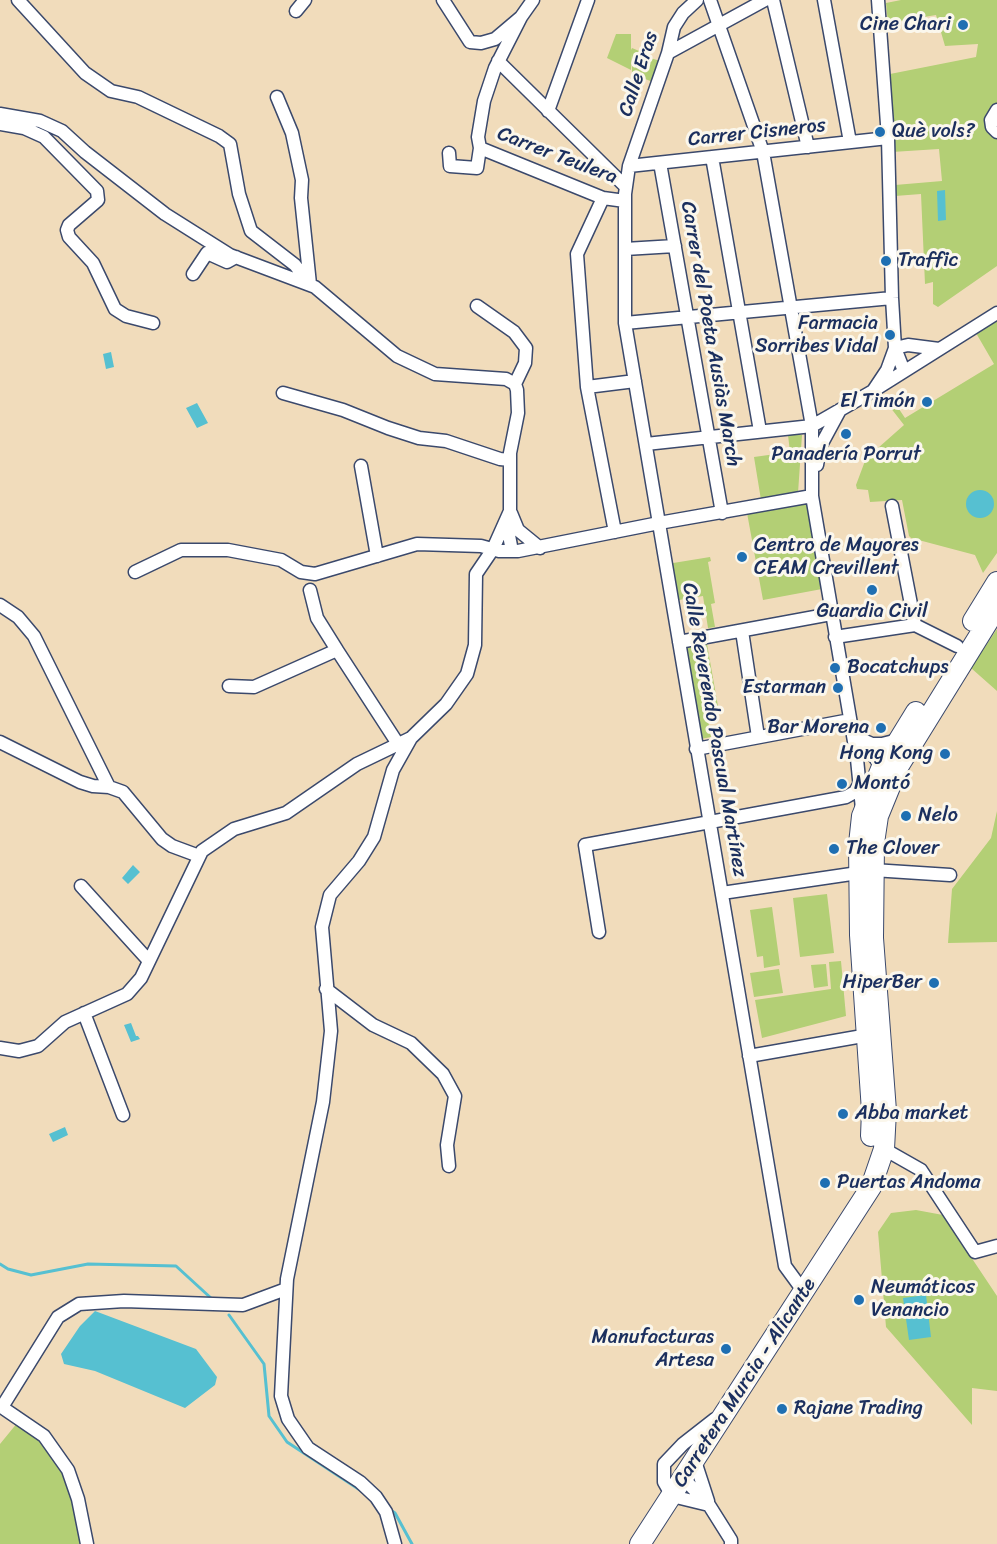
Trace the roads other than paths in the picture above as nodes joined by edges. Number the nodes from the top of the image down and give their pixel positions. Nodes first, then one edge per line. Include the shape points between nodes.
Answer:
1 (18, 0) edge
2 (304, 0) edge
3 (442, 0) edge
4 (533, 0) edge
5 (588, 0) edge
6 (697, 0) edge
7 (710, 0) edge
8 (765, 0) edge
9 (773, 0) edge
10 (824, 0) edge
11 (878, 0) edge
12 (296, 11) dead end
13 (521, 18) junction
14 (718, 25) junction
15 (668, 52) junction
16 (498, 62) junction
17 (277, 97) dead end
18 (997, 110) edge
19 (548, 111) junction
20 (0, 114) edge
21 (0, 124) edge
22 (997, 132) edge
23 (888, 138) junction
24 (850, 142) junction
25 (479, 145) junction
26 (808, 147) junction
27 (763, 152) junction
28 (448, 153) dead end
29 (712, 157) junction
30 (660, 163) junction
31 (629, 166) junction
32 (626, 187) junction
33 (603, 198) junction
34 (625, 201) junction
35 (675, 246) junction
36 (625, 249) junction
37 (236, 257) junction
38 (193, 274) dead end
39 (310, 285) junction
40 (892, 298) junction
41 (477, 306) dead end
42 (790, 308) junction
43 (997, 313) edge
44 (740, 314) junction
45 (688, 318) junction
46 (153, 323) dead end
47 (625, 323) junction
48 (896, 348) junction
49 (940, 349) junction
50 (904, 371) junction
51 (635, 381) junction
52 (515, 384) junction
53 (587, 387) junction
54 (873, 391) junction
55 (283, 393) dead end
56 (840, 410) junction
57 (812, 426) junction
58 (760, 431) junction
59 (709, 437) junction
60 (646, 444) junction
61 (820, 447) junction
62 (510, 460) junction
63 (361, 466) dead end
64 (812, 496) junction
65 (892, 506) dead end
66 (510, 511) junction
67 (722, 513) junction
68 (659, 523) junction
69 (518, 531) junction
70 (615, 532) junction
71 (540, 548) junction
72 (493, 549) junction
73 (515, 551) junction
74 (377, 556) junction
75 (135, 572) dead end
76 (997, 582) edge
77 (310, 591) dead end
78 (0, 605) edge
79 (997, 607) edge
80 (831, 614) junction
81 (915, 624) junction
82 (742, 631) junction
83 (836, 638) junction
84 (679, 642) junction
85 (957, 646) junction
86 (337, 650) junction
87 (229, 686) dead end
88 (850, 720) junction
89 (758, 737) junction
90 (411, 738) junction
91 (862, 740) junction
92 (898, 740) junction
93 (0, 742) edge
94 (398, 744) junction
95 (696, 748) junction
96 (857, 759) junction
97 (889, 768) junction
98 (860, 783) junction
99 (109, 787) junction
100 (870, 816) junction
101 (710, 823) junction
102 (199, 856) junction
103 (865, 871) junction
104 (950, 875) dead end
105 (81, 886) dead end
106 (722, 893) junction
107 (599, 933) dead end
108 (149, 961) junction
109 (326, 989) junction
110 (84, 1012) junction
111 (863, 1045) junction
112 (0, 1048) edge
113 (749, 1056) junction
114 (123, 1115) dead end
115 (884, 1149) junction
116 (449, 1166) dead end
117 (848, 1221) junction
118 (997, 1246) edge
119 (286, 1289) junction
120 (804, 1292) junction
121 (730, 1403) junction
122 (1, 1406) edge
123 (694, 1458) junction
124 (683, 1478) junction
125 (672, 1496) junction
126 (709, 1505) junction
127 (87, 1544) edge
128 (395, 1544) edge
129 (640, 1544) edge
130 (731, 1544) edge

1 - 39 street via 85,73 111,91 138,97 230,144 251,231 296,265
2 - 12 street
3 - 13 street via 470,42 495,39
4 - 13 street
5 - 19 street
6 - 15 street, Calle Eras via 674,27
7 - 14 street
8 - 14 street
9 - 26 street
10 - 24 street
11 - 23 street
13 - 16 street
14 - 15 street
14 - 27 street
15 - 31 street, Calle Eras
16 - 19 street
16 - 25 street via 484,101
17 - 39 street via 292,133 302,180
18 - 22 street via 991,120
19 - 32 street
20 - 37 street via 40,121 62,131 165,214
21 - 46 street via 44,137 97,191 98,200 69,225 69,237 93,263 115,309
23 - 24 street, Carrer Cisneros
23 - 40 street
24 - 26 street, Carrer Cisneros
25 - 28 street via 477,168 450,166
25 - 33 street, Carrer Teulera
26 - 27 street, Carrer Cisneros
27 - 29 street, Carrer Cisneros
27 - 42 street
29 - 30 street, Carrer Cisneros
29 - 44 street
30 - 31 street, Carrer Cisneros
30 - 35 street, Carrer del Poeta Ausiàs March
31 - 32 street, Calle Reverendo Pascual Martínez
32 - 34 street, Calle Reverendo Pascual Martínez
33 - 34 street, Carrer Teulera
33 - 53 street via 577,254
34 - 36 street, Calle Reverendo Pascual Martínez
35 - 36 street
35 - 45 street, Carrer del Poeta Ausiàs March
36 - 47 street, Calle Reverendo Pascual Martínez
37 - 38 street via 227,262 207,253
37 - 39 street
39 - 52 street via 398,356 435,374 506,379
40 - 42 street
40 - 48 street
41 - 52 street via 514,332 526,348 525,363
42 - 44 street
42 - 57 street
43 - 49 street
44 - 45 street
44 - 58 street
45 - 47 street
45 - 59 street, Carrer del Poeta Ausiàs March
47 - 51 street, Calle Reverendo Pascual Martínez
48 - 49 street via 908,345
48 - 50 street
48 - 54 street
49 - 50 street
50 - 54 street
51 - 53 street
51 - 60 street, Calle Reverendo Pascual Martínez
52 - 62 street via 518,413
53 - 70 street
54 - 56 street
55 - 62 street via 419,438 446,441
56 - 57 street
56 - 61 street
57 - 58 street
57 - 61 street
57 - 64 street
58 - 59 street
59 - 60 street
59 - 67 street, Carrer del Poeta Ausiàs March
60 - 68 street, Calle Reverendo Pascual Martínez
61 - 64 street
62 - 66 street
63 - 74 street
64 - 67 street
64 - 80 street
65 - 81 street
66 - 69 street
66 - 72 street
66 - 73 street via 508,530
67 - 68 street
68 - 70 street
68 - 84 street, Calle Reverendo Pascual Martínez
69 - 71 street
69 - 73 street
70 - 71 street
71 - 73 street
72 - 73 street
72 - 74 street via 417,544
72 - 90 street via 476,574 475,645 467,674 446,704
74 - 75 street via 315,574 302,572 281,560 228,550 181,550
76 - 85 highway
77 - 86 street via 317,618
78 - 99 street via 18,617 34,636
79 - 97 highway
80 - 82 street
80 - 83 street
81 - 83 street
81 - 85 street
82 - 84 street
82 - 89 street
83 - 88 street
84 - 95 street, Calle Reverendo Pascual Martínez
85 - 92 highway
86 - 87 street via 254,687
86 - 94 street
88 - 89 street
88 - 91 street
88 - 96 street
89 - 95 street
90 - 94 street
90 - 109 street via 393,770 374,837 330,895 322,927
91 - 92 street via 882,744
91 - 97 street
92 - 97 highway
93 - 99 street via 80,782
94 - 102 street via 357,764 286,813 234,829 213,841
95 - 101 street, Calle Reverendo Pascual Martínez
96 - 97 street via 872,771
96 - 98 street
97 - 100 highway
98 - 100 street
98 - 101 street via 846,797
99 - 102 street via 128,797 166,843
100 - 103 highway
101 - 106 street, Calle Reverendo Pascual Martínez
101 - 107 street via 585,845
102 - 108 street
103 - 104 street
103 - 106 street
103 - 111 highway
103 - 115 highway via 886,1111
105 - 108 street
106 - 113 street, Calle Reverendo Pascual Martínez
108 - 110 street via 127,994
109 - 116 street via 373,1025 411,1043 443,1074 455,1096 447,1145
109 - 119 street via 331,1031 323,1102
110 - 112 street via 65,1022 38,1046 19,1051
110 - 114 street
111 - 113 street
111 - 117 highway via 872,1111 871,1147 864,1186
113 - 120 street, Calle Reverendo Pascual Martínez via 785,1266
115 - 117 highway via 871,1187
115 - 118 street via 921,1170 975,1252
117 - 120 highway, Carretera Murcia - Alicante
119 - 122 street via 243,1305 124,1301 79,1304 58,1317
119 - 128 street via 281,1396 288,1419 308,1448 376,1497 386,1512
120 - 121 highway, Carretera Murcia - Alicante
121 - 123 highway, Carretera Murcia - Alicante
121 - 125 street via 664,1464 664,1482
122 - 127 street via 44,1436 68,1470
123 - 124 highway, Carretera Murcia - Alicante
123 - 126 street
124 - 125 highway, Carretera Murcia - Alicante
124 - 126 street
125 - 126 street
125 - 129 highway, Carretera Murcia - Alicante
126 - 130 street

